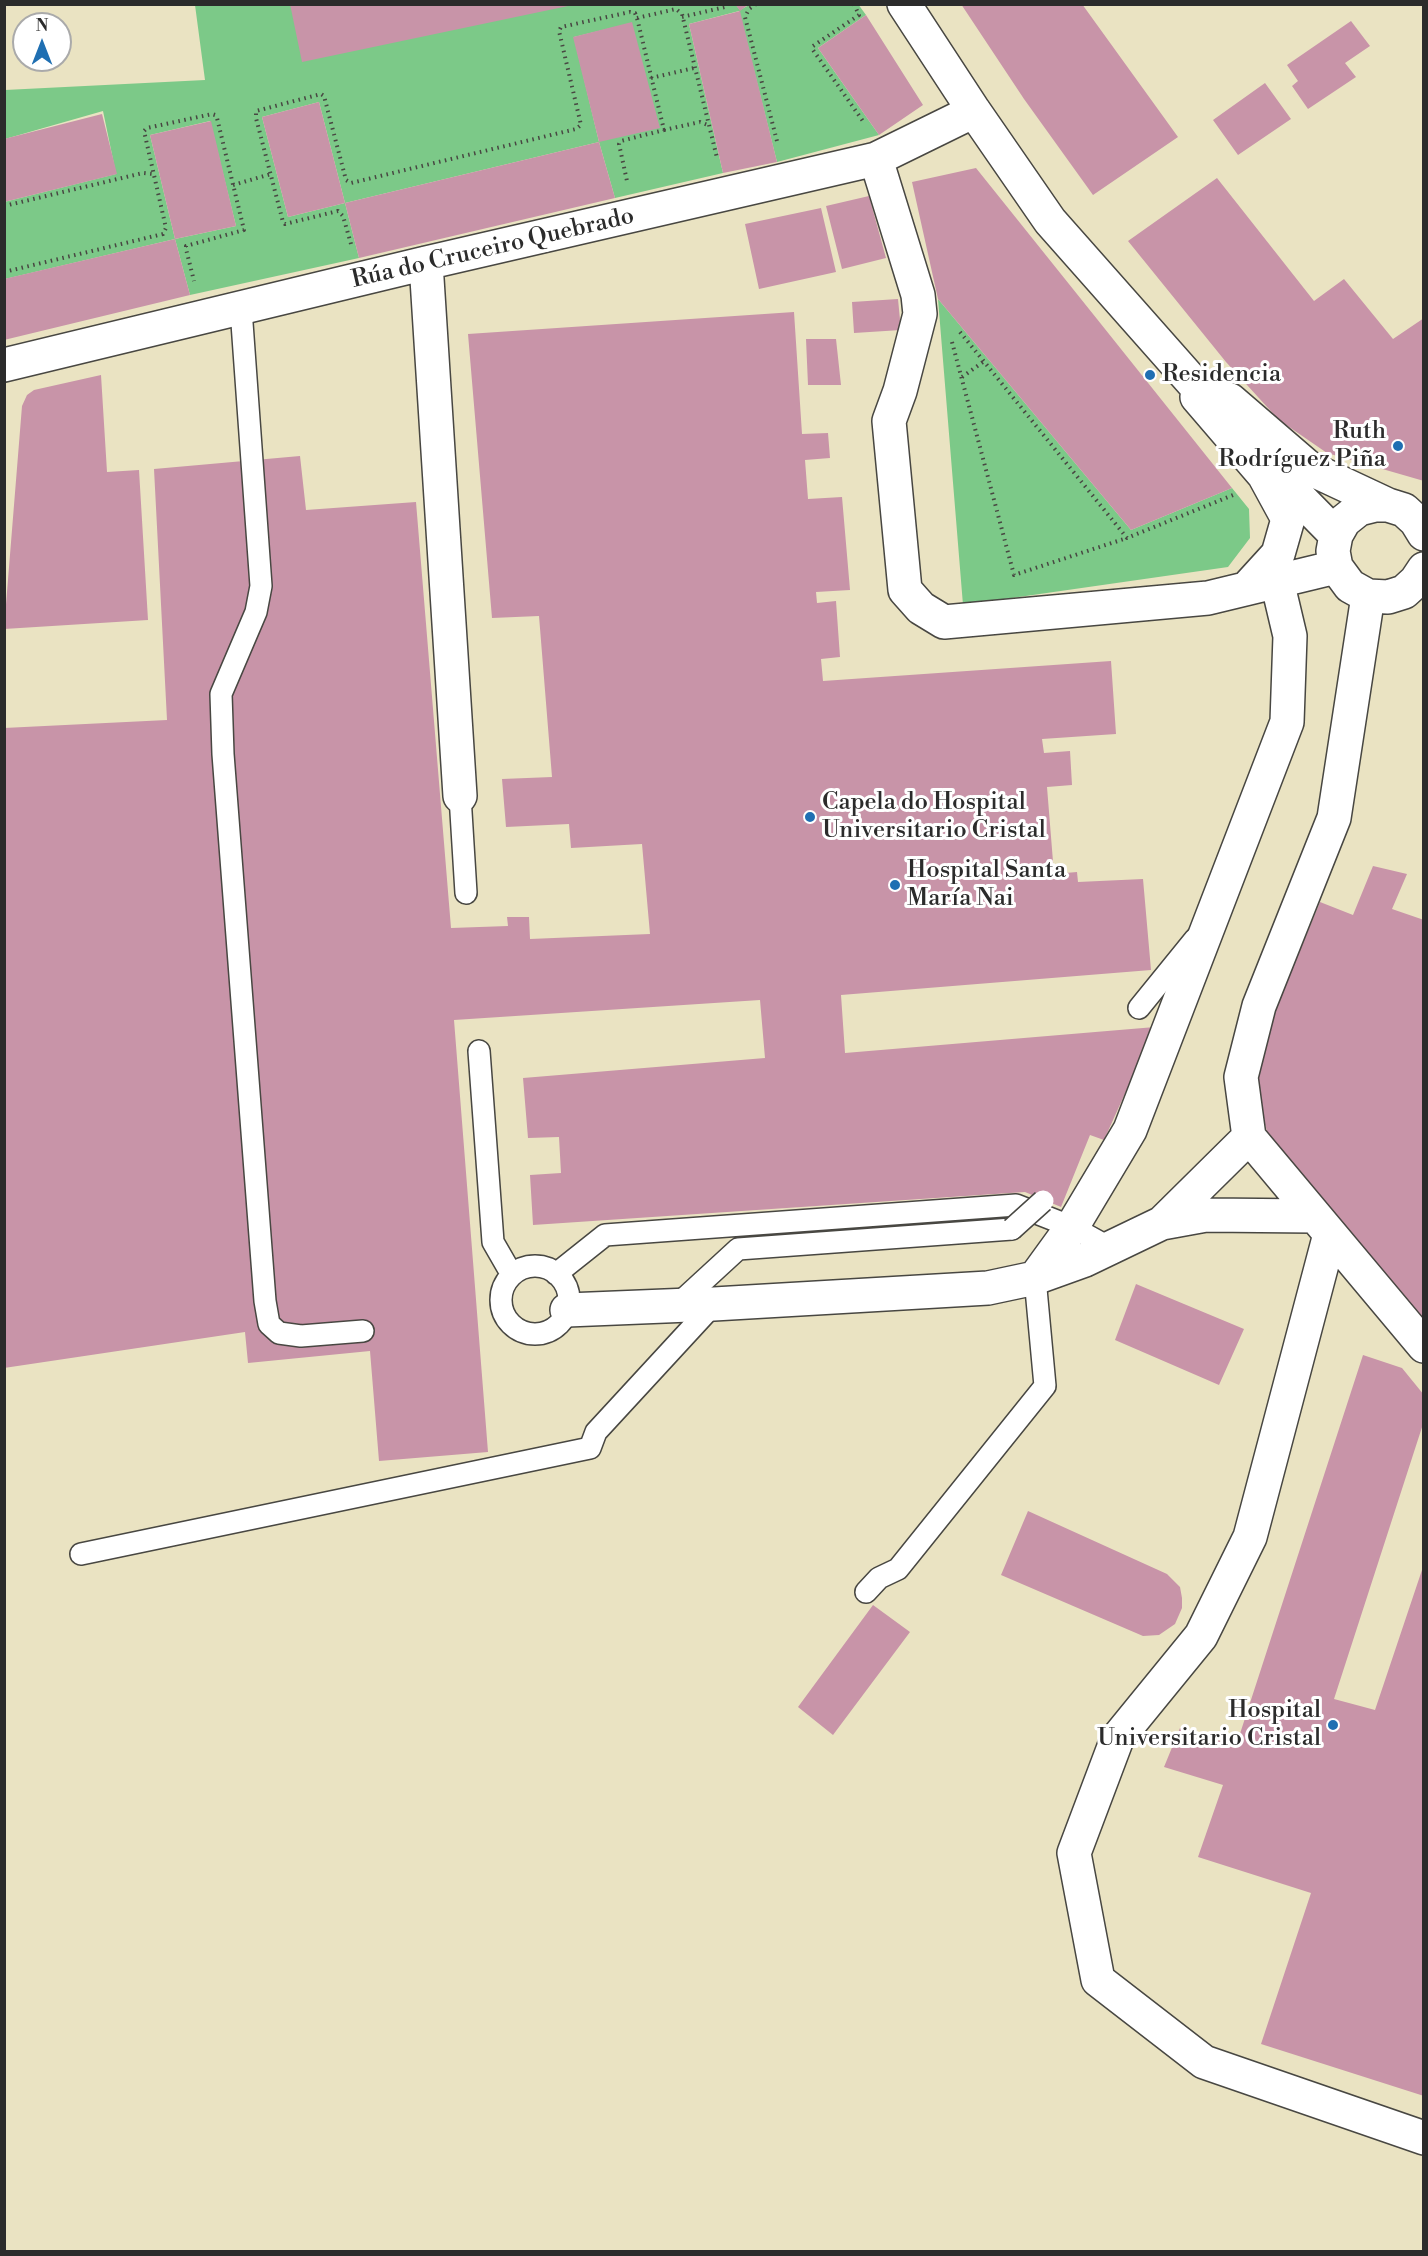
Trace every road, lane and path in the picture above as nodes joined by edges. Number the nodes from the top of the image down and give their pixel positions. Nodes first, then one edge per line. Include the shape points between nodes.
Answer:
1 (726, 4) edge
2 (756, 4) edge
3 (854, 4) edge
4 (904, 4) edge
5 (682, 17) junction
6 (637, 18) junction
7 (694, 68) junction
8 (651, 78) junction
9 (974, 111) junction
10 (708, 125) junction
11 (664, 130) junction
12 (871, 145) junction
13 (780, 151) dead end
14 (271, 174) junction
15 (153, 175) junction
16 (233, 185) junction
17 (726, 194) junction
18 (4, 206) edge
19 (636, 215) junction
20 (426, 263) junction
21 (4, 272) edge
22 (361, 280) junction
23 (240, 309) junction
24 (920, 314) junction
25 (204, 317) junction
26 (960, 332) dead end
27 (983, 362) junction
28 (4, 365) edge
29 (962, 377) junction
30 (1197, 391) junction
31 (1267, 481) junction
32 (1388, 505) junction
33 (1421, 525) edge
34 (1336, 535) junction
35 (1128, 538) junction
36 (1336, 567) junction
37 (1424, 569) edge
38 (1262, 585) junction
39 (1368, 596) junction
40 (460, 796) joint
41 (466, 893) dead end
42 (1210, 920) junction
43 (1139, 1008) dead end
44 (479, 1051) dead end
45 (1249, 1137) junction
46 (1043, 1201) dead end
47 (1162, 1223) junction
48 (1322, 1225) junction
49 (1072, 1227) junction
50 (1110, 1248) junction
51 (556, 1274) junction
52 (512, 1275) junction
53 (1035, 1278) junction
54 (714, 1304) junction
55 (676, 1306) junction
56 (567, 1310) junction
57 (507, 1319) junction
58 (484, 1321) dead end
59 (363, 1331) dead end
60 (1424, 1346) edge
61 (81, 1554) dead end
62 (866, 1592) dead end
63 (1424, 2138) edge

1 - 5 path
2 - 13 path via 746,17
3 - 12 path via 859,15 813,46 813,50 866,125
4 - 9 street
5 - 6 path via 676,9
5 - 7 path
6 - 8 path
6 - 14 path via 630,12 561,27 579,128 351,183 346,180 321,94 256,111
7 - 8 path
7 - 10 path
8 - 11 path
9 - 12 street, Rúa do Cruceiro Quebrado
9 - 30 street via 1050,221
10 - 11 path via 700,122
10 - 17 path
11 - 19 path via 619,144
12 - 17 street, Rúa do Cruceiro Quebrado
12 - 24 street via 918,295
14 - 16 path
14 - 22 path via 285,224 342,213
15 - 16 path via 144,131 212,114 217,118
15 - 18 path via 143,173
15 - 21 path via 166,228 163,234
16 - 25 path via 244,230 186,246
17 - 19 street, Rúa do Cruceiro Quebrado
19 - 20 street, Rúa do Cruceiro Quebrado
20 - 22 street, Rúa do Cruceiro Quebrado
20 - 40 street
22 - 23 street, Rúa do Cruceiro Quebrado
23 - 25 street, Rúa do Cruceiro Quebrado
23 - 59 lane via 261,586 256,612 221,694 265,1301 269,1323 279,1333 301,1336
24 - 29 path via 945,317
24 - 38 street via 889,421 905,590 921,608 944,622 1208,598
25 - 28 street, Rúa do Cruceiro Quebrado
26 - 27 path
27 - 29 path
27 - 35 path
29 - 35 path via 1014,575
30 - 31 street
30 - 32 street via 1230,400 1309,468
30 - 34 street
31 - 35 path
31 - 38 street via 1288,519 1278,554
32 - 33 street via 1404,510
32 - 34 street via 1359,509 1344,521
34 - 36 street
36 - 38 street
36 - 39 street via 1350,586
37 - 39 street via 1404,592 1388,597
38 - 42 street via 1290,636 1287,722
39 - 45 street via 1334,819 1259,1006 1241,1077
40 - 41 lane
42 - 43 lane
42 - 49 street via 1130,1131
44 - 52 lane via 493,1242
45 - 47 street
45 - 48 street
46 - 55 lane, bridge via 1012,1229 738,1249
47 - 48 street via 1206,1215
47 - 50 street
48 - 60 street
48 - 63 street via 1250,1537 1201,1635 1117,1739 1074,1853 1098,1980 1204,2062
49 - 50 lane
49 - 51 lane via 1016,1205 605,1235
49 - 53 street
50 - 53 street
51 - 52 lane via 535,1266
51 - 56 lane via 568,1292
52 - 57 lane via 501,1291 500,1303
53 - 54 street via 974,1289
53 - 62 lane via 1045,1386 898,1569 879,1578
54 - 55 street
54 - 61 lane via 596,1432 590,1448
55 - 56 street
56 - 57 lane via 559,1324 540,1334 518,1330
57 - 58 lane

